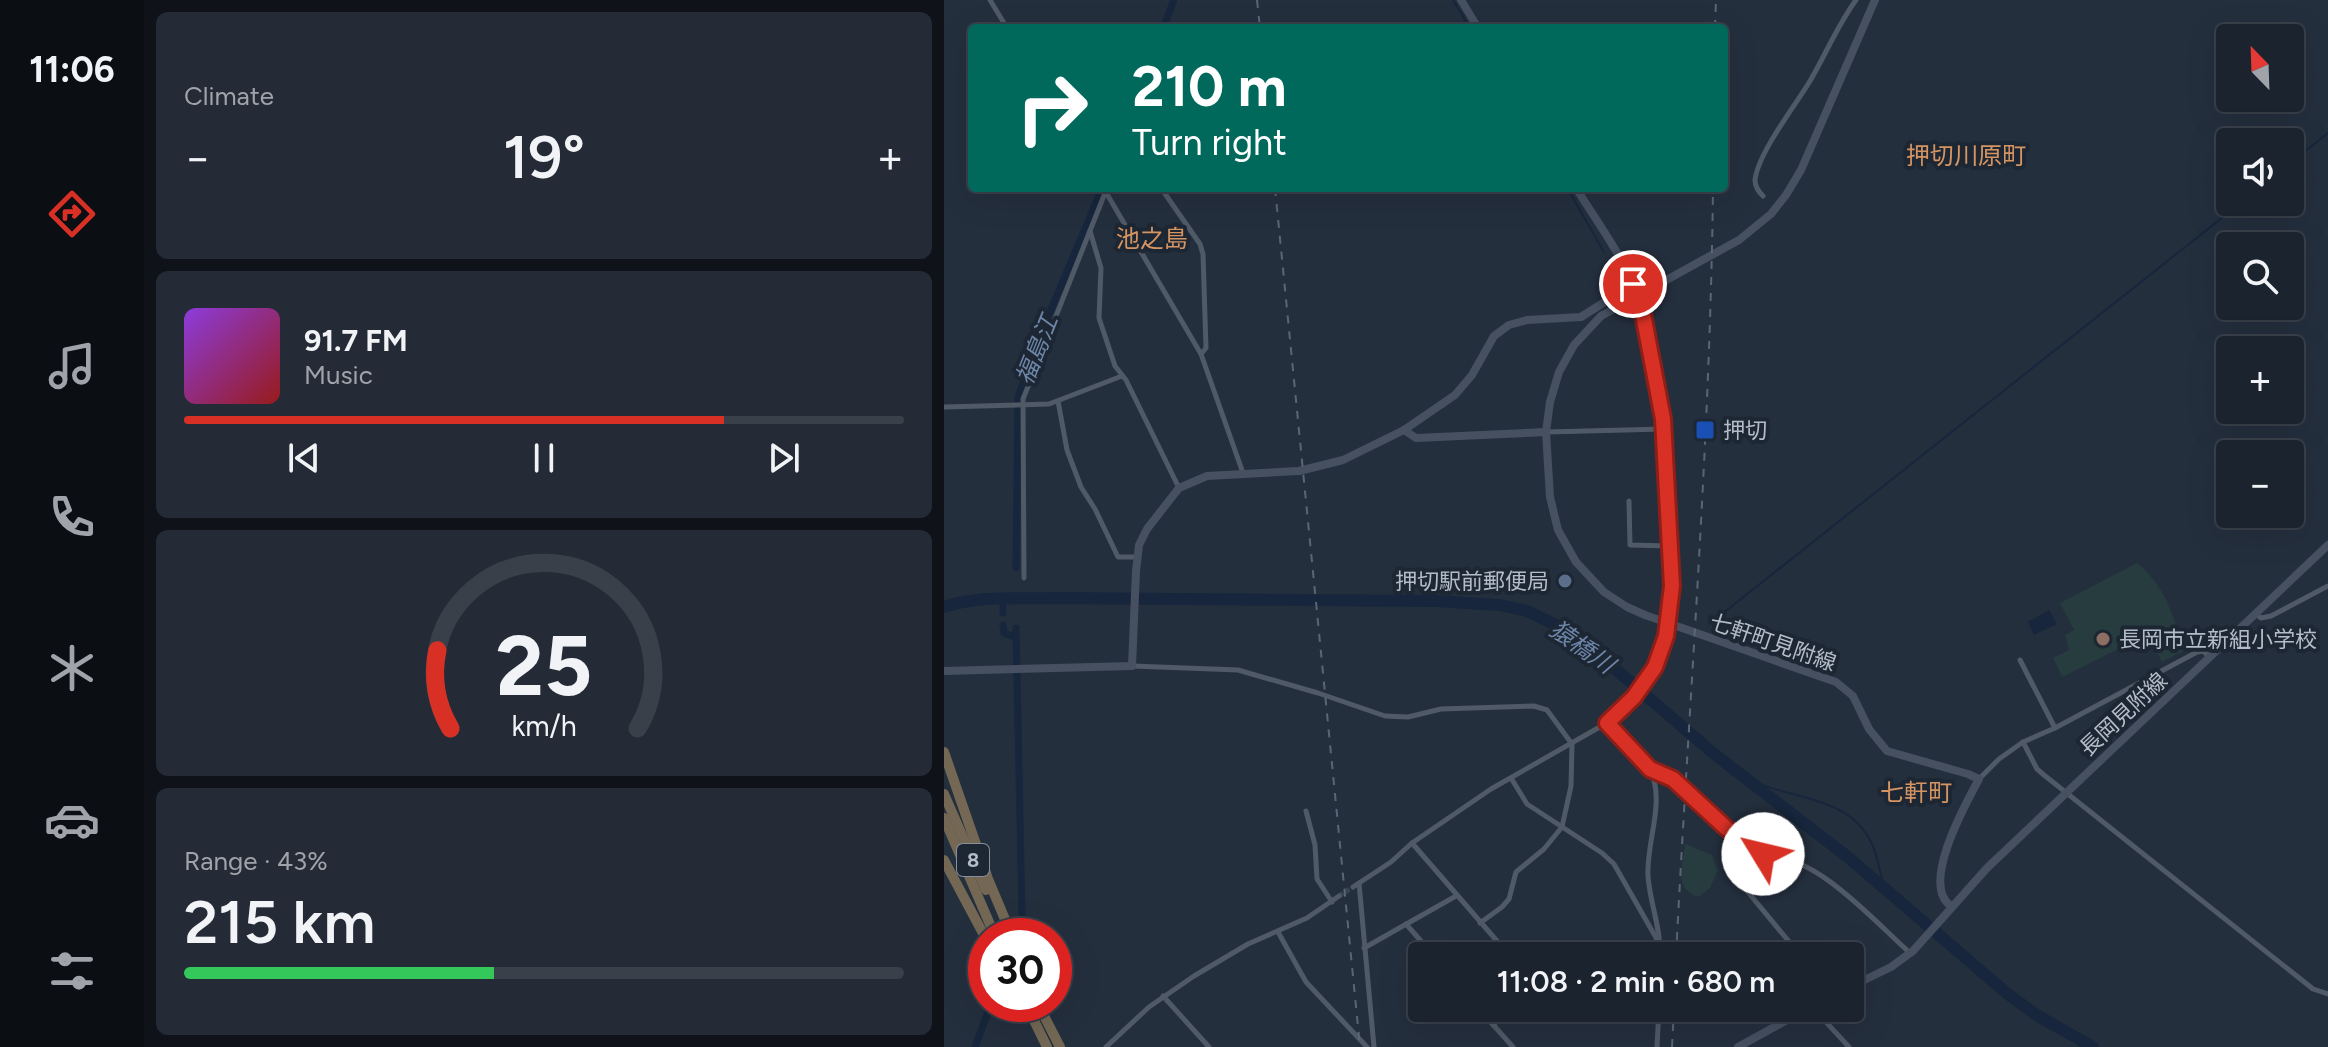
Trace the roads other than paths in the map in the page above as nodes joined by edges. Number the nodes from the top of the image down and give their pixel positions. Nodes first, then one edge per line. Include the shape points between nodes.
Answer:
1 (990, 0) edge
2 (1461, 0) edge
3 (1856, 0) edge
4 (1875, 0) edge
5 (1005, 24) edge
6 (1476, 24) edge
7 (1104, 192) edge
8 (1107, 192) edge
9 (1164, 192) edge
10 (1578, 192) edge
11 (1763, 196) dead end
12 (1089, 230) junction
13 (1633, 284) junction
14 (1201, 354) junction
15 (1122, 376) junction
16 (1058, 401) junction
17 (1023, 405) junction
18 (944, 407) edge
19 (1386, 427) dead end
20 (1664, 429) junction
21 (1404, 430) junction
22 (1546, 432) junction
23 (1391, 437) junction
24 (1243, 473) junction
25 (1179, 488) junction
26 (1629, 501) dead end
27 (2328, 545) edge
28 (1670, 546) junction
29 (1137, 557) junction
30 (1024, 578) dead end
31 (2328, 586) edge
32 (2256, 614) junction
33 (1668, 623) junction
34 (2210, 657) junction
35 (2020, 660) dead end
36 (1132, 666) junction
37 (944, 671) edge
38 (1607, 723) junction
39 (2055, 728) junction
40 (2023, 742) junction
41 (1572, 744) junction
42 (944, 752) edge
43 (1650, 769) junction
44 (1511, 778) junction
45 (1979, 779) junction
46 (2066, 793) junction
47 (944, 794) edge
48 (1306, 811) dead end
49 (944, 818) edge
50 (1562, 827) junction
51 (1412, 843) junction
52 (1763, 854) junction
53 (944, 860) edge
54 (1339, 896) tunnel mouth
55 (1456, 896) junction
56 (1332, 902) junction
57 (1949, 909) junction
58 (975, 918) edge
59 (997, 918) edge
60 (998, 918) edge
61 (1000, 918) edge
62 (1480, 923) junction
63 (1406, 924) junction
64 (1278, 932) junction
65 (1422, 942) edge
66 (1497, 942) edge
67 (1658, 942) edge
68 (1661, 942) edge
69 (1789, 942) edge
70 (1364, 948) junction
71 (1912, 952) junction
72 (1864, 980) edge
73 (2328, 994) edge
74 (1163, 996) junction
75 (1034, 1022) edge
76 (1048, 1022) edge
77 (1490, 1022) edge
78 (1496, 1022) edge
79 (1658, 1022) edge
80 (1785, 1022) edge
81 (1825, 1022) edge
82 (1493, 1025) junction
83 (1047, 1046) edge
84 (1060, 1047) edge
85 (1106, 1047) edge
86 (1209, 1047) edge
87 (1367, 1047) edge
88 (1374, 1047) edge
89 (1513, 1047) edge
90 (1657, 1047) edge
91 (1738, 1047) edge
92 (1849, 1047) edge

1 - 5 street
2 - 6 main road
3 - 11 street via 1763,159 1755,183
4 - 22 main road, 七軒町見附線 via 1801,170 1771,214 1719,251 1601,316 1582,334 1559,372
7 - 12 street
8 - 14 street
9 - 14 street via 1203,254 1206,348
10 - 13 main road
12 - 15 street via 1101,268 1099,318
12 - 17 street
13 - 20 main road
13 - 21 main road via 1581,317 1517,322 1501,330 1464,386
14 - 24 street
15 - 16 street
15 - 25 street
16 - 17 street
16 - 29 street via 1067,450 1086,497 1118,557
17 - 18 street
17 - 30 street
19 - 23 street
20 - 22 street
20 - 28 main road
21 - 22 main road via 1416,438
21 - 23 main road
22 - 33 main road, 七軒町見附線 via 1550,497 1569,551 1604,592
23 - 24 main road via 1325,466
24 - 25 main road via 1207,476
25 - 29 main road via 1147,529
26 - 28 street via 1630,545
27 - 32 main road, 長岡見附線
28 - 33 main road
29 - 36 main road
31 - 32 street via 2271,616
32 - 34 main road, 長岡見附線
33 - 38 street via 1655,667
33 - 45 main road, 七軒町見附線 via 1836,682 1853,696 1887,751
34 - 39 street via 2197,652
34 - 46 main road, 長岡見附線
35 - 39 street
36 - 37 main road
36 - 41 street via 1238,670 1385,716 1534,706 1547,710
38 - 41 street
38 - 43 street
39 - 40 street
40 - 45 street
40 - 46 street via 2037,769
41 - 44 street
41 - 50 street via 1571,786
42 - 61 highway
43 - 52 street via 1673,779
43 - 68 street via 1654,819 1648,875
44 - 50 street via 1527,804
44 - 51 street
45 - 57 main road via 1964,806 1938,884
46 - 57 main road, 長岡見附線
46 - 73 street via 2313,989
47 - 60 highway, 8
48 - 56 street via 1317,879
49 - 59 highway, 8
50 - 62 street via 1516,872 1509,899
50 - 67 street via 1614,864
51 - 55 street
51 - 70 street via 1356,884
52 - 69 street via 1742,885
52 - 71 street via 1792,860 1832,884
53 - 58 highway
54 - 56 street
55 - 62 street
55 - 63 street
56 - 64 street
57 - 71 main road, 長岡見附線
62 - 66 street
63 - 65 street
63 - 70 street
64 - 74 street via 1233,952
64 - 87 street via 1306,982
70 - 88 street
71 - 72 main road, 長岡見附線
74 - 85 street
74 - 86 street
75 - 83 highway
76 - 84 highway
77 - 82 street
78 - 82 street
79 - 90 street
80 - 91 main road
81 - 92 street
82 - 89 street

